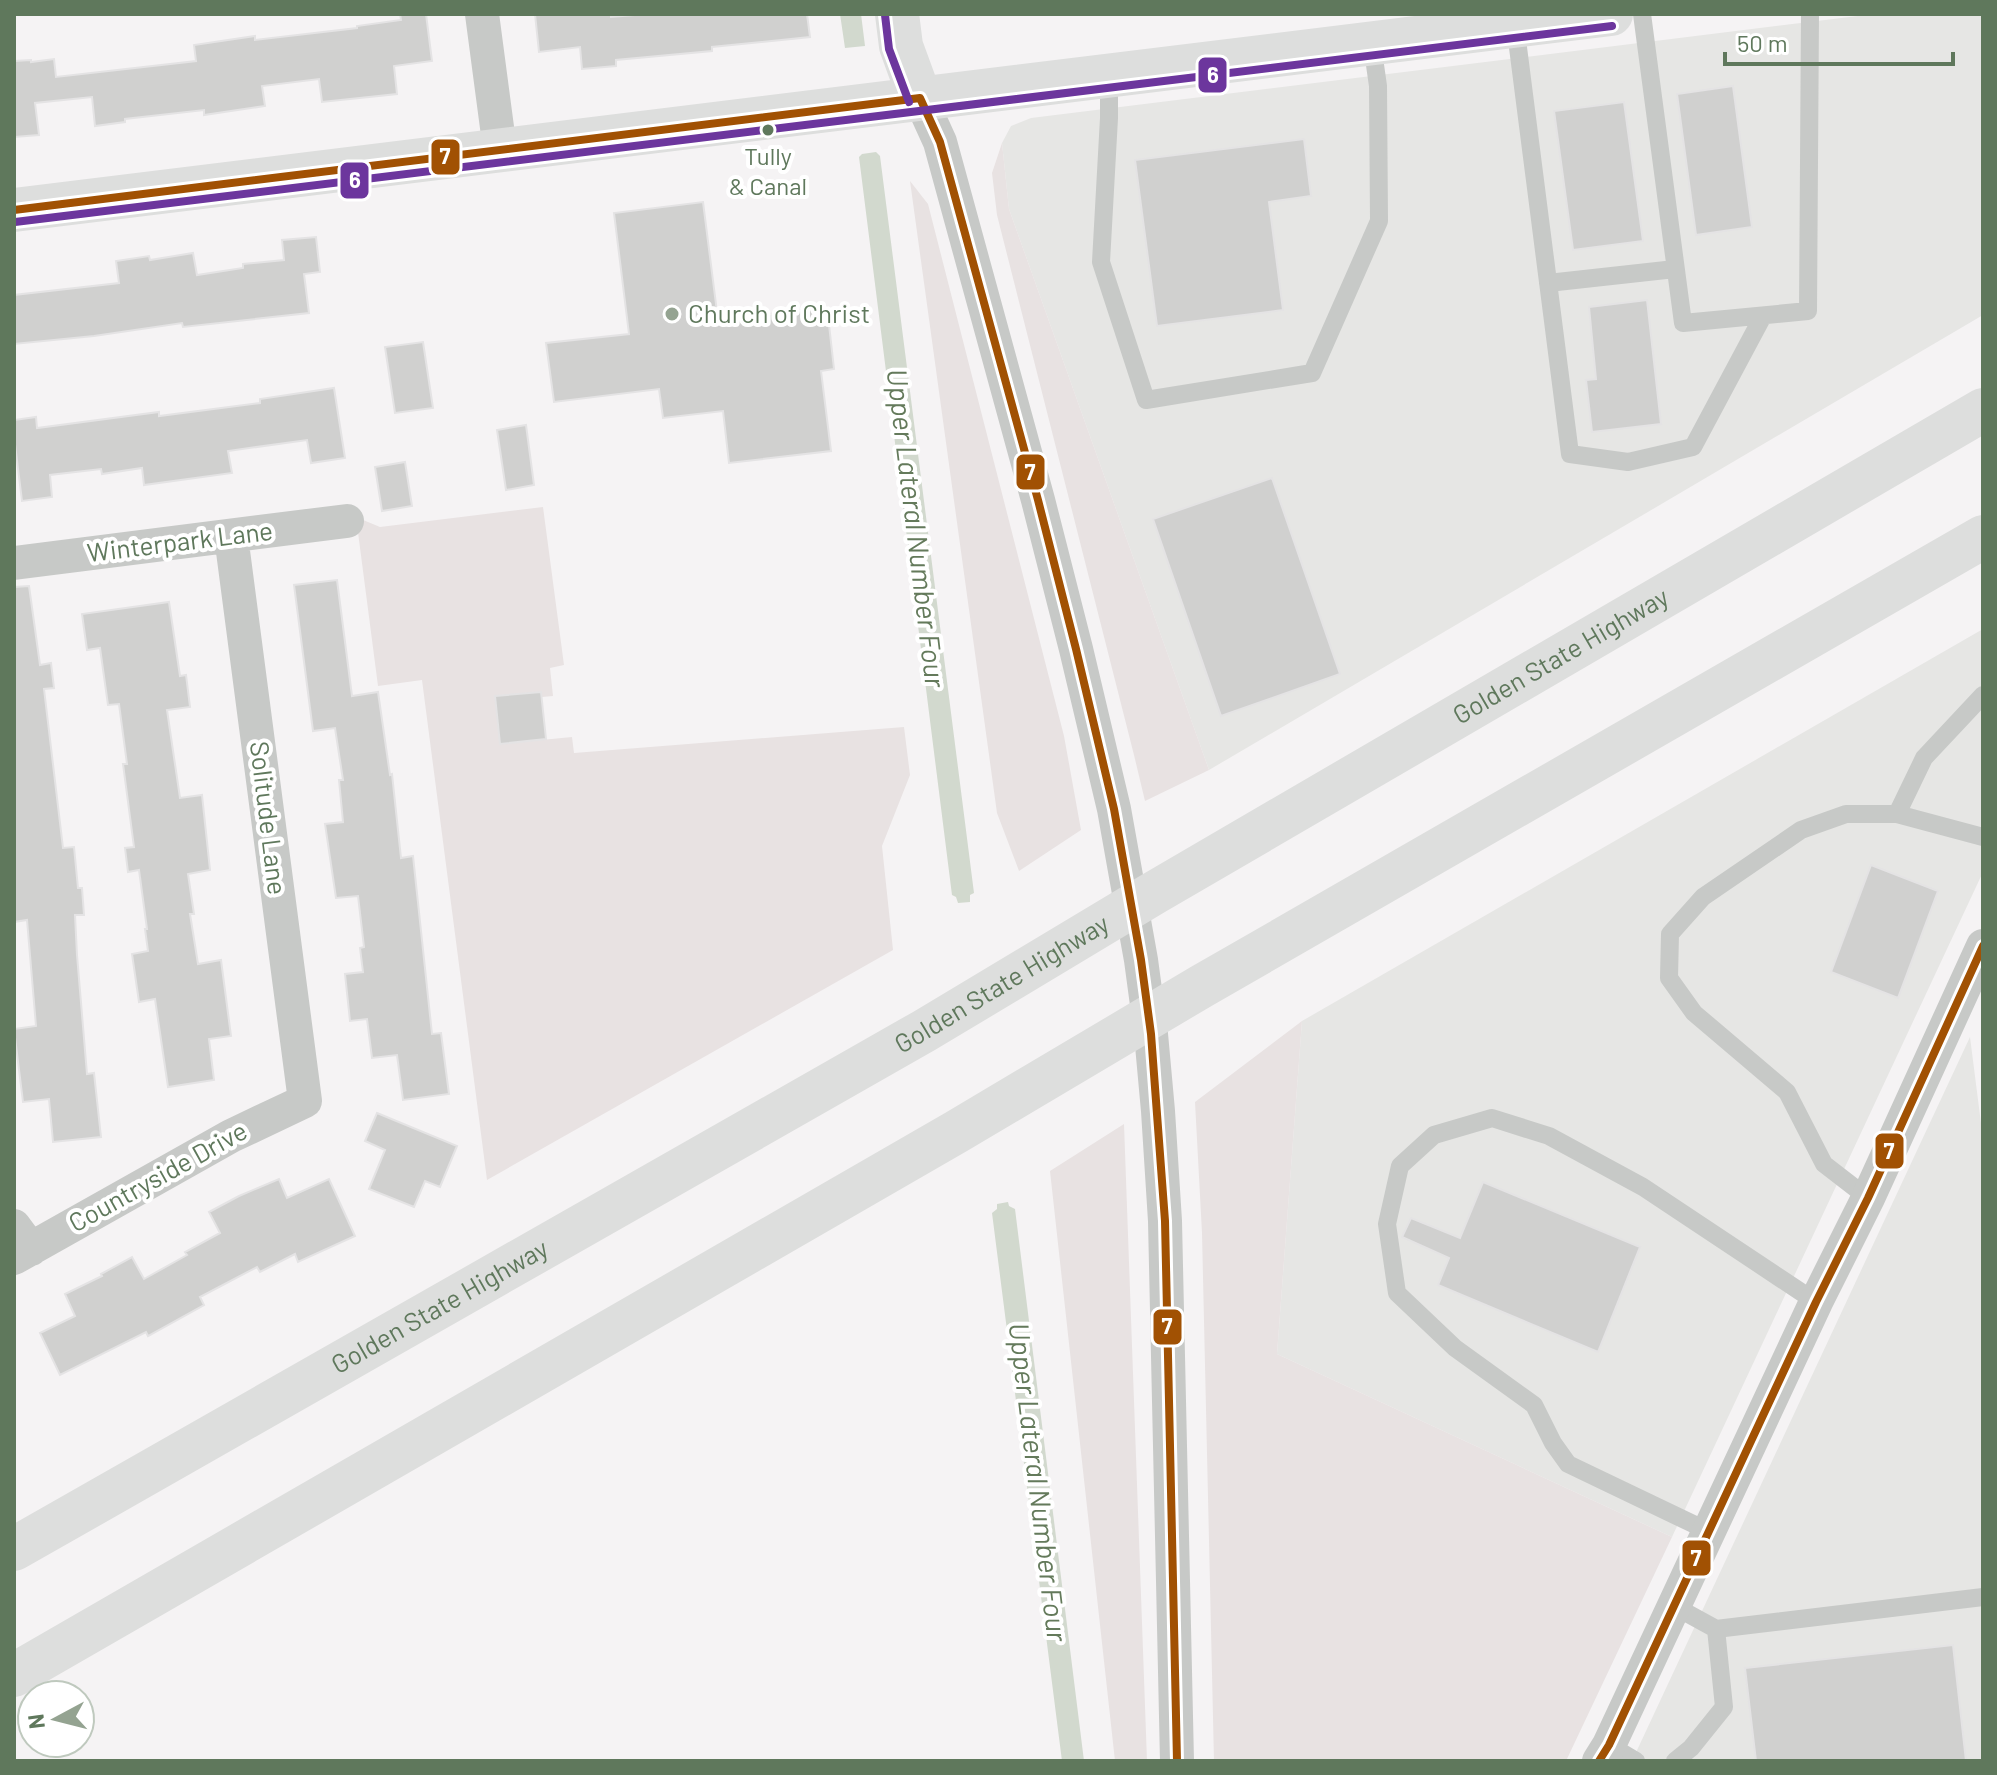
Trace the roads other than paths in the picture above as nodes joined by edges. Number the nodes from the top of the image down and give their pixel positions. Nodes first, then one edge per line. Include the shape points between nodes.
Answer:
1 (482, 14) edge
2 (897, 14) edge
3 (1611, 14) edge
4 (1642, 14) edge
5 (1810, 14) edge
6 (1515, 24) junction
7 (1372, 44) junction
8 (1109, 76) junction
9 (920, 98) junction
10 (500, 150) junction
11 (14, 210) edge
12 (1675, 269) junction
13 (1548, 283) junction
14 (1763, 316) junction
15 (1983, 410) edge
16 (347, 521) dead end
17 (231, 536) junction
18 (1983, 537) edge
19 (14, 563) edge
20 (1983, 695) edge
21 (1897, 814) junction
22 (1983, 837) edge
23 (1983, 946) edge
24 (305, 1101) joint
25 (1868, 1198) junction
26 (20, 1244) edge
27 (1816, 1302) junction
28 (1708, 1531) junction
29 (14, 1549) edge
30 (1983, 1597) edge
31 (1674, 1606) junction
32 (1716, 1629) junction
33 (14, 1675) edge
34 (1692, 1754) edge
35 (1615, 1756) edge
36 (1177, 1761) edge
37 (1675, 1761) edge

1 - 10 street
2 - 9 main road via 901,46
3 - 6 main road
4 - 12 lane
5 - 14 lane via 1808,311
6 - 7 main road
6 - 13 lane
7 - 8 main road
7 - 8 lane via 1378,86 1379,221 1312,373 1146,400 1101,262
8 - 9 main road
9 - 10 main road
9 - 36 street via 940,142 1049,545 1114,809 1141,960 1165,1221
10 - 11 main road
12 - 13 lane
12 - 14 lane via 1683,323
13 - 14 lane via 1570,454 1628,462 1693,447
15 - 29 main road, Golden State Highway via 924,1031
16 - 17 street, Winterpark Lane
17 - 19 street, Winterpark Lane
17 - 24 street, Solitude Lane
18 - 33 main road
20 - 21 lane via 1924,758
21 - 22 lane
21 - 25 lane via 1846,814 1801,830 1703,897 1670,934 1669,978 1694,1013 1787,1092 1824,1164
23 - 25 street
24 - 26 street, Countryside Drive
25 - 27 street
27 - 28 street
27 - 28 lane via 1643,1187 1549,1136 1492,1118 1434,1135 1400,1166 1387,1224 1397,1293 1455,1348 1534,1405 1568,1464
28 - 31 street
30 - 32 lane
31 - 32 lane
31 - 35 street
32 - 34 lane via 1724,1707
34 - 37 lane

